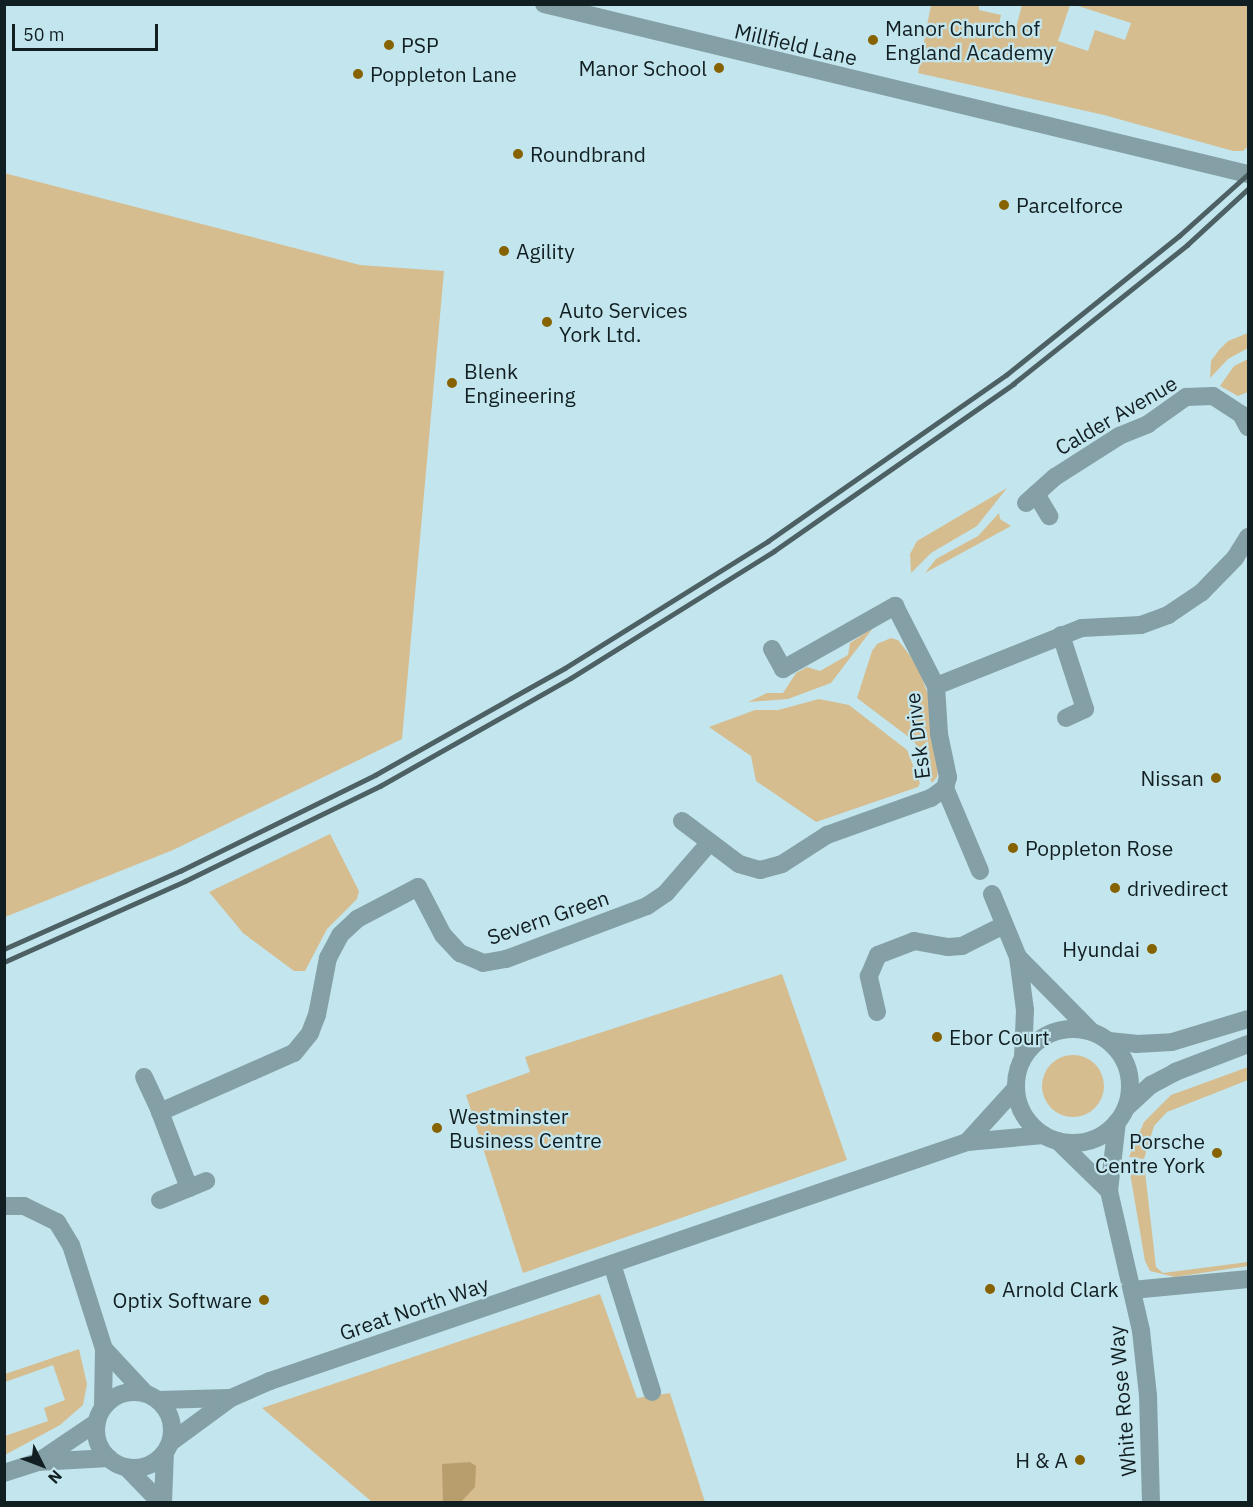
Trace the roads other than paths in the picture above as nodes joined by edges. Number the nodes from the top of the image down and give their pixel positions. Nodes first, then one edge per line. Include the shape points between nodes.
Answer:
1 (544, 4) edge
2 (1248, 174) edge
3 (1246, 416) edge
4 (1049, 516) dead end
5 (1248, 537) edge
6 (1061, 635) junction
7 (772, 650) dead end
8 (936, 686) junction
9 (1066, 718) dead end
10 (945, 788) junction
11 (682, 820) dead end
12 (710, 842) junction
13 (980, 871) dead end
14 (992, 894) dead end
15 (1004, 925) junction
16 (1018, 957) junction
17 (877, 1012) dead end
18 (1248, 1019) edge
19 (1091, 1031) junction
20 (1109, 1041) junction
21 (1248, 1044) edge
22 (1023, 1057) junction
23 (144, 1077) dead end
24 (1016, 1088) junction
25 (160, 1112) junction
26 (1121, 1115) junction
27 (1051, 1138) junction
28 (967, 1142) junction
29 (206, 1181) dead end
30 (189, 1188) junction
31 (1109, 1191) junction
32 (160, 1200) dead end
33 (4, 1206) edge
34 (612, 1264) junction
35 (1248, 1279) edge
36 (1132, 1290) junction
37 (104, 1349) junction
38 (652, 1392) dead end
39 (151, 1396) junction
40 (231, 1398) junction
41 (100, 1415) junction
42 (168, 1447) junction
43 (109, 1458) junction
44 (38, 1462) junction
45 (126, 1467) junction
46 (4, 1473) edge
47 (161, 1503) edge
48 (1151, 1503) edge

1 - 2 street, Millfield Lane
3 - 4 street, Calder Avenue via 1213,396 1186,397 1148,424 1119,436 1055,477 1031,499
5 - 6 street via 1235,558 1201,594 1168,615 1141,625 1082,628
6 - 8 street
6 - 9 street via 1085,709
7 - 8 street, Esk Drive via 783,669 895,606
8 - 10 street, Esk Drive via 939,734 948,777
10 - 12 street via 931,798 827,835 782,864 760,870 739,864
10 - 13 street, Esk Drive
11 - 12 street
12 - 25 street, Severn Green via 666,893 646,906 483,963 460,953 443,935 418,887 357,919 340,935 328,958 310,1033 294,1053
14 - 15 street
15 - 16 street
15 - 17 street via 962,946 914,941 878,955 869,976
16 - 19 street
16 - 22 street via 1025,1010
18 - 20 street via 1172,1042
19 - 20 street
19 - 22 street via 1076,1028 1045,1035
20 - 26 street via 1128,1072
21 - 26 street via 1151,1085
22 - 24 street
23 - 25 street
24 - 27 street via 1026,1120
24 - 28 street, Great North Way
25 - 30 street
26 - 27 street via 1090,1140
26 - 31 street, White Rose Way
27 - 28 street, Great North Way
27 - 31 street
28 - 34 street, Great North Way
29 - 30 street
30 - 32 street
31 - 36 street, White Rose Way
33 - 37 street via 24,1206 57,1222 71,1245
34 - 38 street
34 - 40 street, Great North Way via 270,1381
35 - 36 street
36 - 48 street, White Rose Way via 1148,1395
37 - 39 street
37 - 41 street
39 - 40 street, Great North Way
39 - 41 street via 122,1394
39 - 42 street via 172,1426
40 - 42 street, Great North Way
41 - 43 street via 98,1442
41 - 44 street
42 - 45 street via 140,1467
42 - 47 street
43 - 44 street
43 - 45 street
44 - 46 street
45 - 47 street

